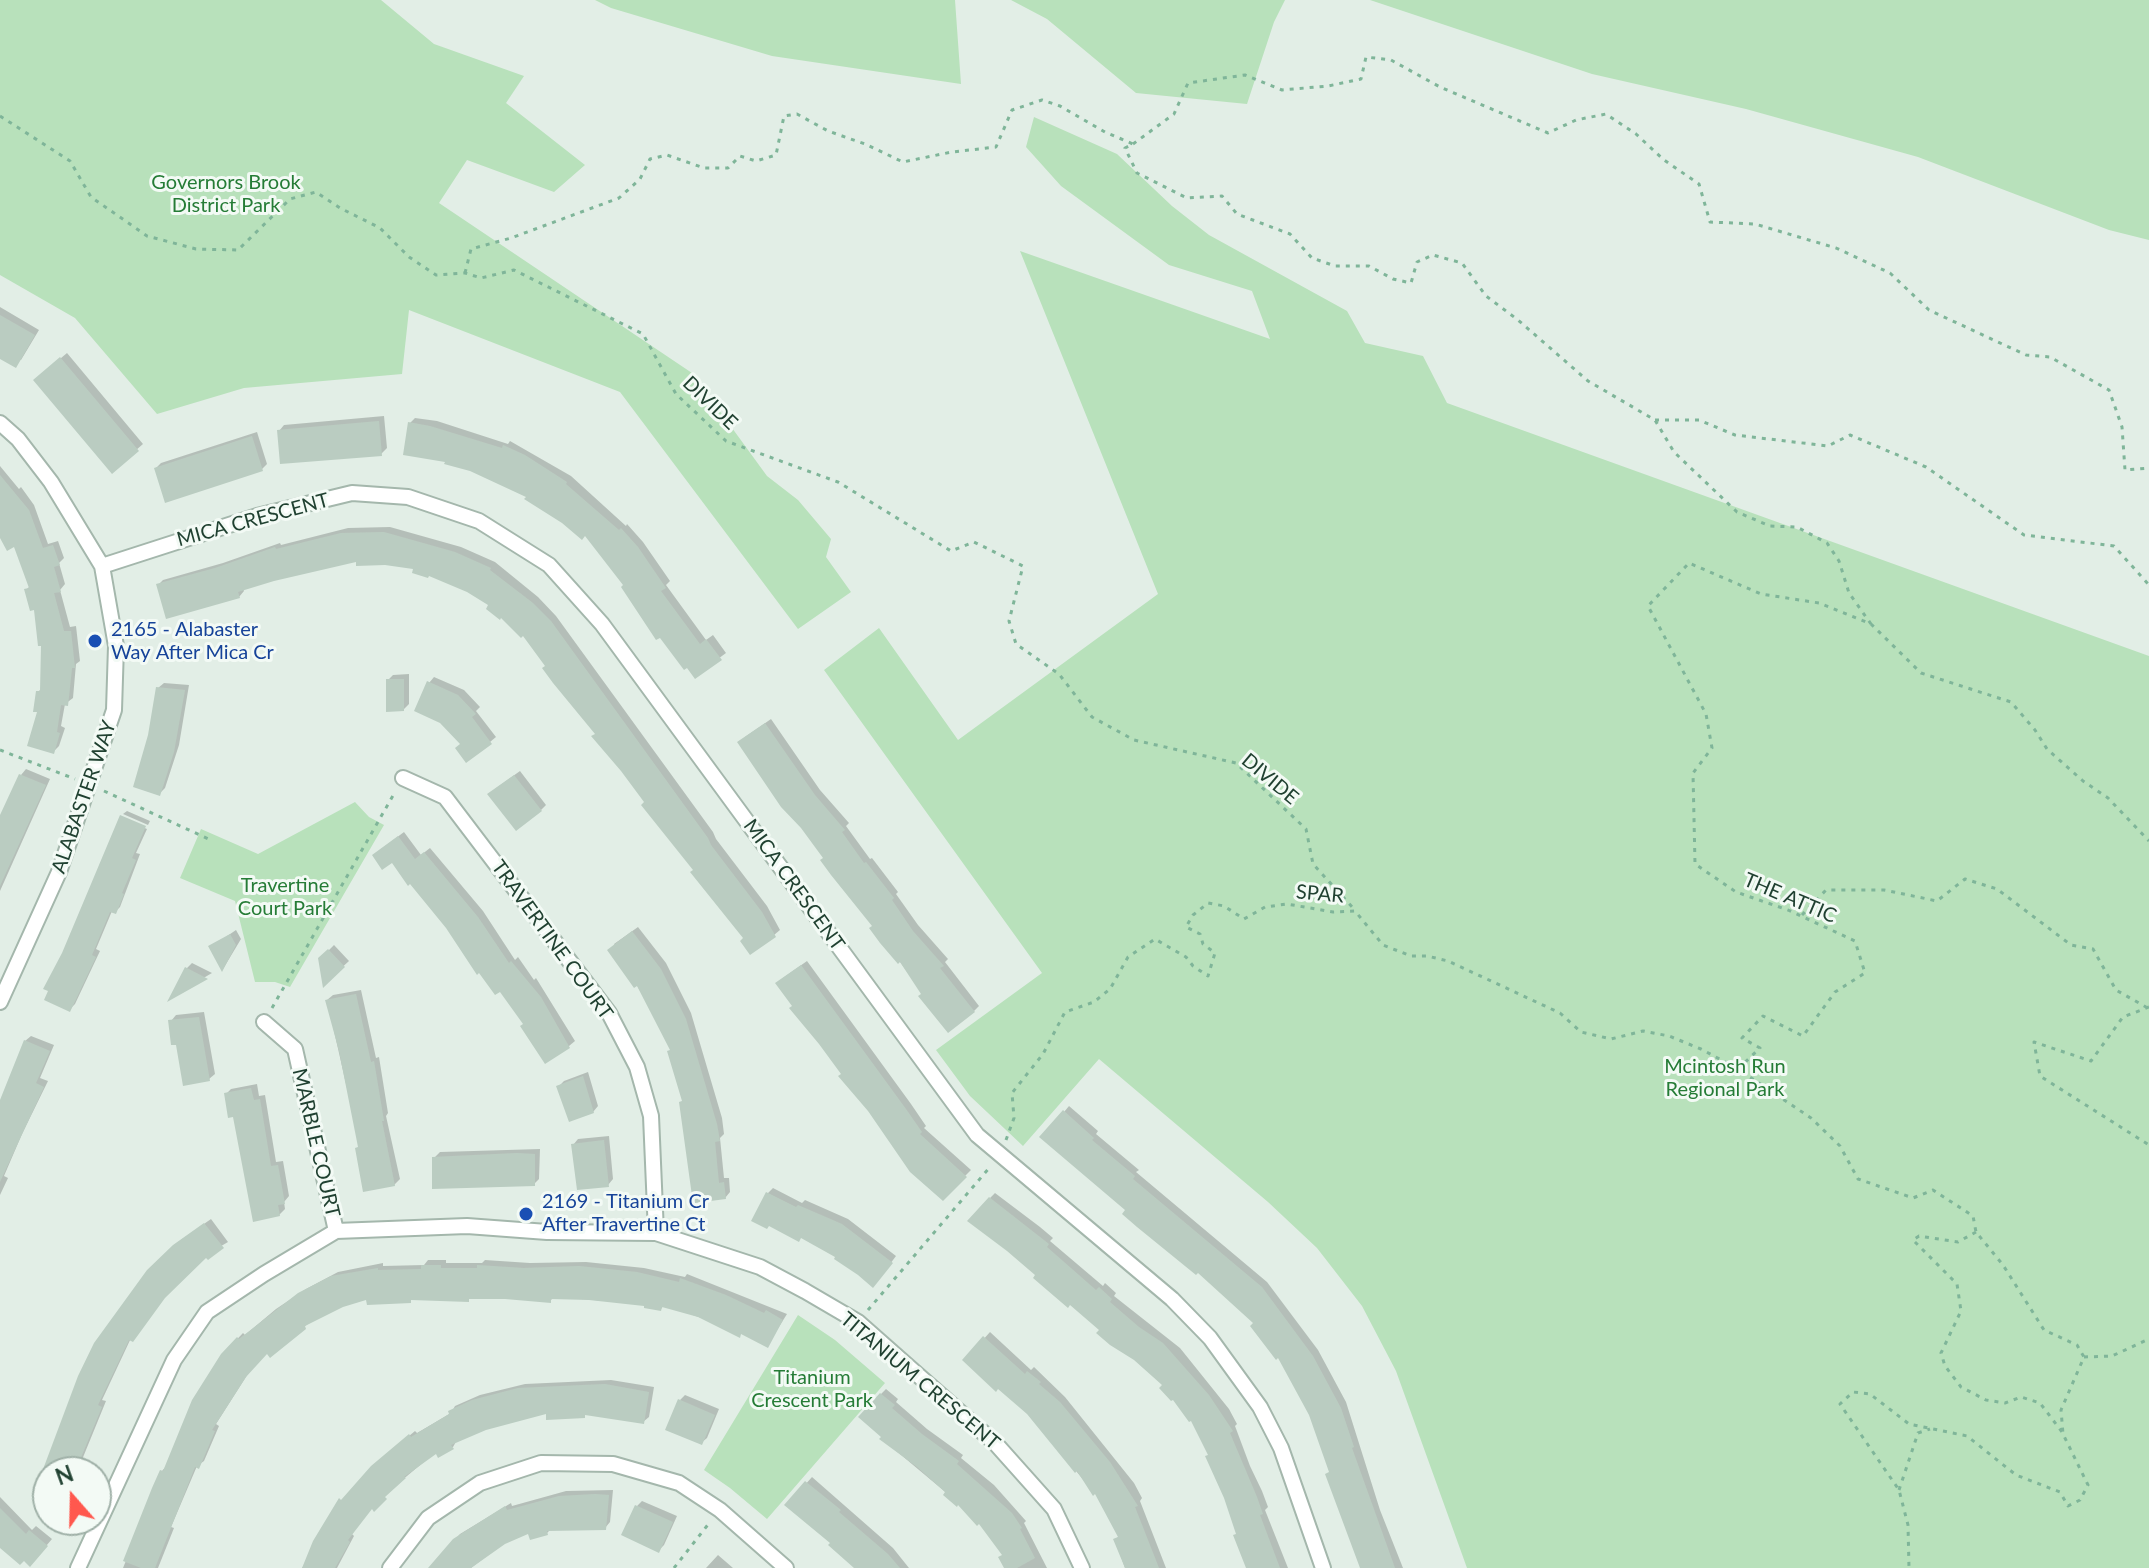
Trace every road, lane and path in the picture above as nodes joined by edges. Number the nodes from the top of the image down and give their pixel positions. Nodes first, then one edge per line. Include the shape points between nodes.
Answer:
1 (0, 116) edge
2 (1133, 144) junction
3 (465, 273) junction
4 (1655, 420) junction
5 (0, 423) edge
6 (2149, 468) edge
7 (102, 566) junction
8 (2149, 585) edge
9 (1871, 624) junction
10 (0, 750) edge
11 (403, 778) joint
12 (90, 785) junction
13 (213, 841) dead end
14 (2149, 841) edge
15 (1355, 911) junction
16 (1801, 916) junction
17 (0, 1002) edge
18 (2147, 1007) edge
19 (264, 1022) joint
20 (1738, 1069) junction
21 (2149, 1145) edge
22 (1001, 1155) junction
23 (336, 1231) junction
24 (1976, 1232) junction
25 (656, 1233) junction
26 (858, 1322) junction
27 (2149, 1339) edge
28 (2084, 1357) junction
29 (1932, 1428) junction
30 (2063, 1434) junction
31 (1899, 1490) junction
32 (720, 1510) junction
33 (78, 1568) edge
34 (390, 1568) edge
35 (674, 1568) edge
36 (786, 1568) edge
37 (1082, 1568) edge
38 (1323, 1568) edge
39 (1909, 1568) edge

1 - 3 path, DIVIDE via 70,161 91,197 147,236 196,249 238,250 290,199 316,192 380,228 436,275
2 - 3 path via 1042,100 1012,110 996,147 903,162 797,114 784,116 776,155 756,161 740,156 728,168 704,168 667,155 650,159 640,179 619,198 471,249
2 - 4 path via 1125,148 1137,173 1187,198 1222,196 1237,214 1290,234 1312,258 1335,266 1369,266 1411,283 1417,262 1433,255 1462,263 1486,296 1588,381
2 - 6 path via 1174,114 1188,83 1245,75 1282,90 1328,86 1361,79 1366,57 1391,60 1548,133 1606,114 1699,184 1710,222 1755,224 1836,248 1890,273 1929,310 2026,355 2050,357 2109,390 2122,427 2125,470
3 - 15 path, DIVIDE via 481,278 514,270 643,334 676,394 726,441 838,482 951,551 974,542 1023,566 1009,621 1016,644 1059,674 1092,717 1134,740 1236,763 1306,829 1313,864
4 - 8 path via 1699,420 1735,435 1828,446 1850,435 1926,467 2024,535 2114,546
4 - 9 path via 1674,452 1737,512 1770,526 1797,527 1827,543 1849,593
5 - 7 street, ALABASTER WAY via 51,482
7 - 12 street, ALABASTER WAY via 116,646 114,710
7 - 22 street, MICA CRESCENT via 257,516 352,493 408,497 479,521 511,539 549,565 602,624 977,1135
9 - 14 path, THE ATTIC via 1921,673 2011,702 2047,749 2108,798
9 - 16 path, THE ATTIC via 1819,603 1761,594 1689,563 1648,606 1706,714 1712,748 1693,773 1695,864 1736,892
10 - 12 path
11 - 19 path
11 - 25 street, TRAVERTINE COURT via 445,797 609,1013 637,1067 651,1116
12 - 13 path
12 - 17 street, ALABASTER WAY via 59,872
15 - 20 path, SPAR via 1383,945 1448,961 1560,1013 1581,1032 1611,1039 1643,1031 1669,1036
15 - 22 path, SPAR via 1287,904 1265,907 1244,919 1208,903 1186,927 1200,934 1215,953 1208,976 1155,939 1142,946 1128,957 1110,989 1094,1002 1065,1012 1043,1054 1012,1093 1014,1118
16 - 18 path via 1826,890 1884,890 1937,901 1965,879 1997,889 2071,945 2093,949 2116,990
16 - 20 path, THE ATTIC via 1855,941 1865,973 1835,992 1803,1036 1763,1016 1742,1038 1760,1048
18 - 21 path via 2123,1017 2091,1061 2034,1042 2040,1076
19 - 23 street, MARBLE COURT via 295,1049
20 - 24 path via 1811,1118 1840,1146 1858,1179 1913,1198 1933,1190 1973,1216
22 - 26 path
22 - 38 street, MICA CRESCENT via 1172,1299 1210,1338 1260,1407 1281,1448
23 - 25 street, TITANIUM CRESCENT via 467,1226
23 - 33 street, TITANIUM CRESCENT via 207,1312 174,1360
24 - 28 path via 2044,1330 2077,1345
24 - 30 path via 1958,1242 1919,1236 1913,1240 1957,1284 1961,1311 1941,1353 1945,1366 1961,1387 1986,1400 2005,1403 2021,1397 2040,1403
25 - 26 street, TITANIUM CRESCENT via 760,1267
26 - 37 street, TITANIUM CRESCENT via 996,1444 1054,1509
27 - 28 path via 2112,1356
28 - 30 path via 2061,1410
29 - 30 path via 1967,1436 2016,1475 2060,1492 2068,1506 2080,1500 2088,1485
29 - 31 path via 1918,1433
29 - 31 path via 1909,1424 1870,1394 1853,1392 1840,1404
31 - 39 path via 1908,1525
32 - 34 street via 679,1483 613,1464 541,1463 480,1483 428,1518
32 - 35 path
32 - 36 street

